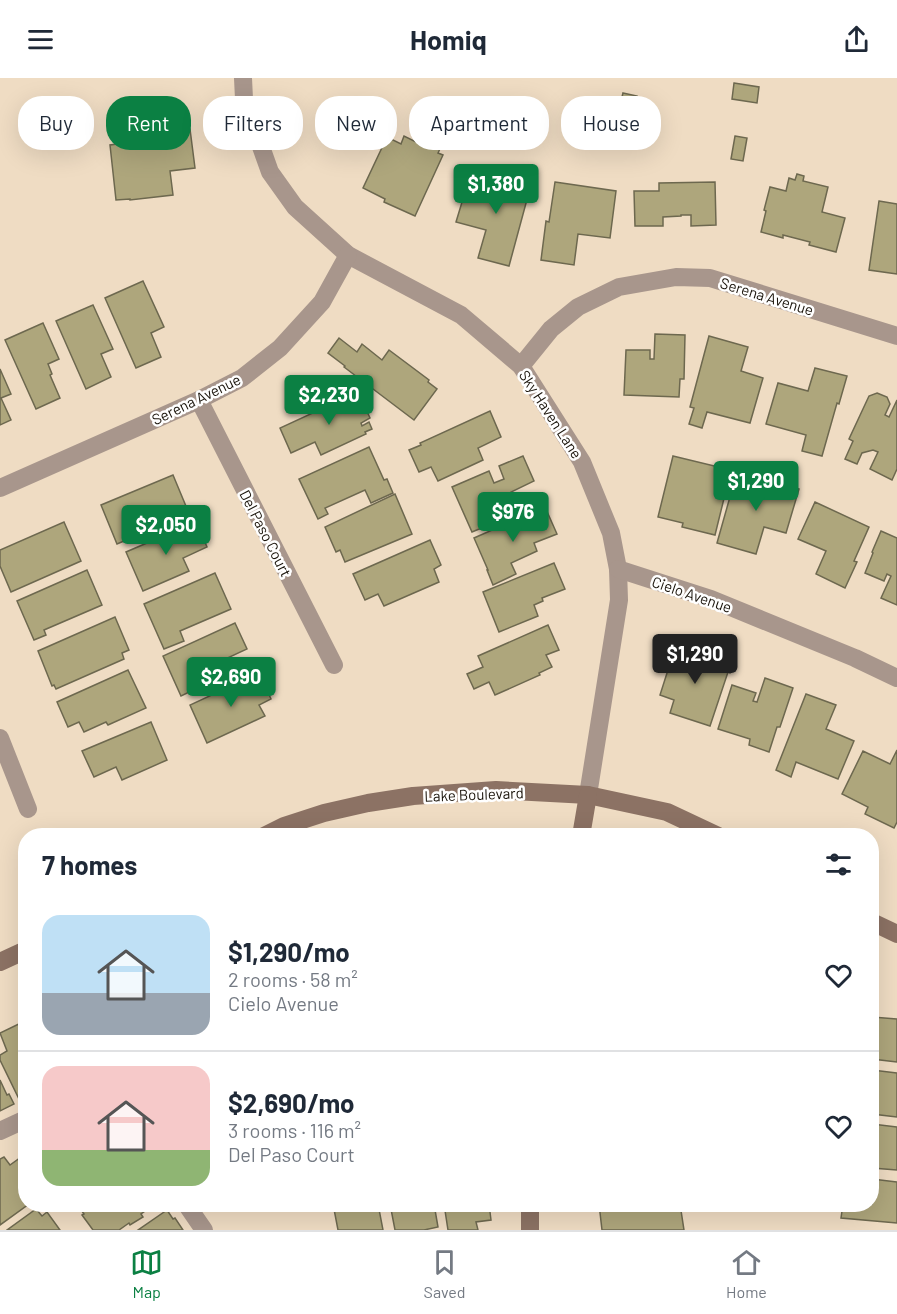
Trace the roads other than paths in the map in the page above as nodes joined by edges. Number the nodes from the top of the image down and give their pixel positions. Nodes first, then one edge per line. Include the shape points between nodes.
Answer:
1 (243, 78) edge
2 (348, 255) junction
3 (897, 336) edge
4 (521, 366) junction
5 (199, 400) junction
6 (0, 488) edge
7 (618, 569) junction
8 (334, 665) dead end
9 (897, 678) edge
10 (0, 738) edge
11 (588, 795) junction
12 (28, 809) dead end
13 (281, 828) edge
14 (582, 828) edge
15 (701, 828) edge
16 (879, 925) edge
17 (897, 934) edge
18 (18, 954) edge
19 (0, 962) edge
20 (18, 1123) edge
21 (0, 1131) edge
22 (192, 1212) edge
23 (530, 1212) edge
24 (204, 1230) edge
25 (530, 1230) edge

1 - 2 street, Sky Haven Lane via 244,99 270,172 295,207
2 - 4 street, Sky Haven Lane via 461,315
2 - 5 street, Serena Avenue via 322,302 280,348 242,378
3 - 4 street, Serena Avenue via 710,278 676,277 619,287 578,307 550,328
4 - 7 street, Sky Haven Lane via 582,462 611,534
5 - 6 street, Serena Avenue
5 - 8 street, Del Paso Court
7 - 9 street, Cielo Avenue via 711,599
7 - 11 street, Sky Haven Lane via 619,600
10 - 12 street
11 - 13 main road, Lake Boulevard via 496,790 413,796 324,813
11 - 14 main road, Sky Haven Lane
11 - 15 main road, Lake Boulevard via 667,812
16 - 17 main road
18 - 19 main road
20 - 21 street
22 - 24 street
23 - 25 main road

